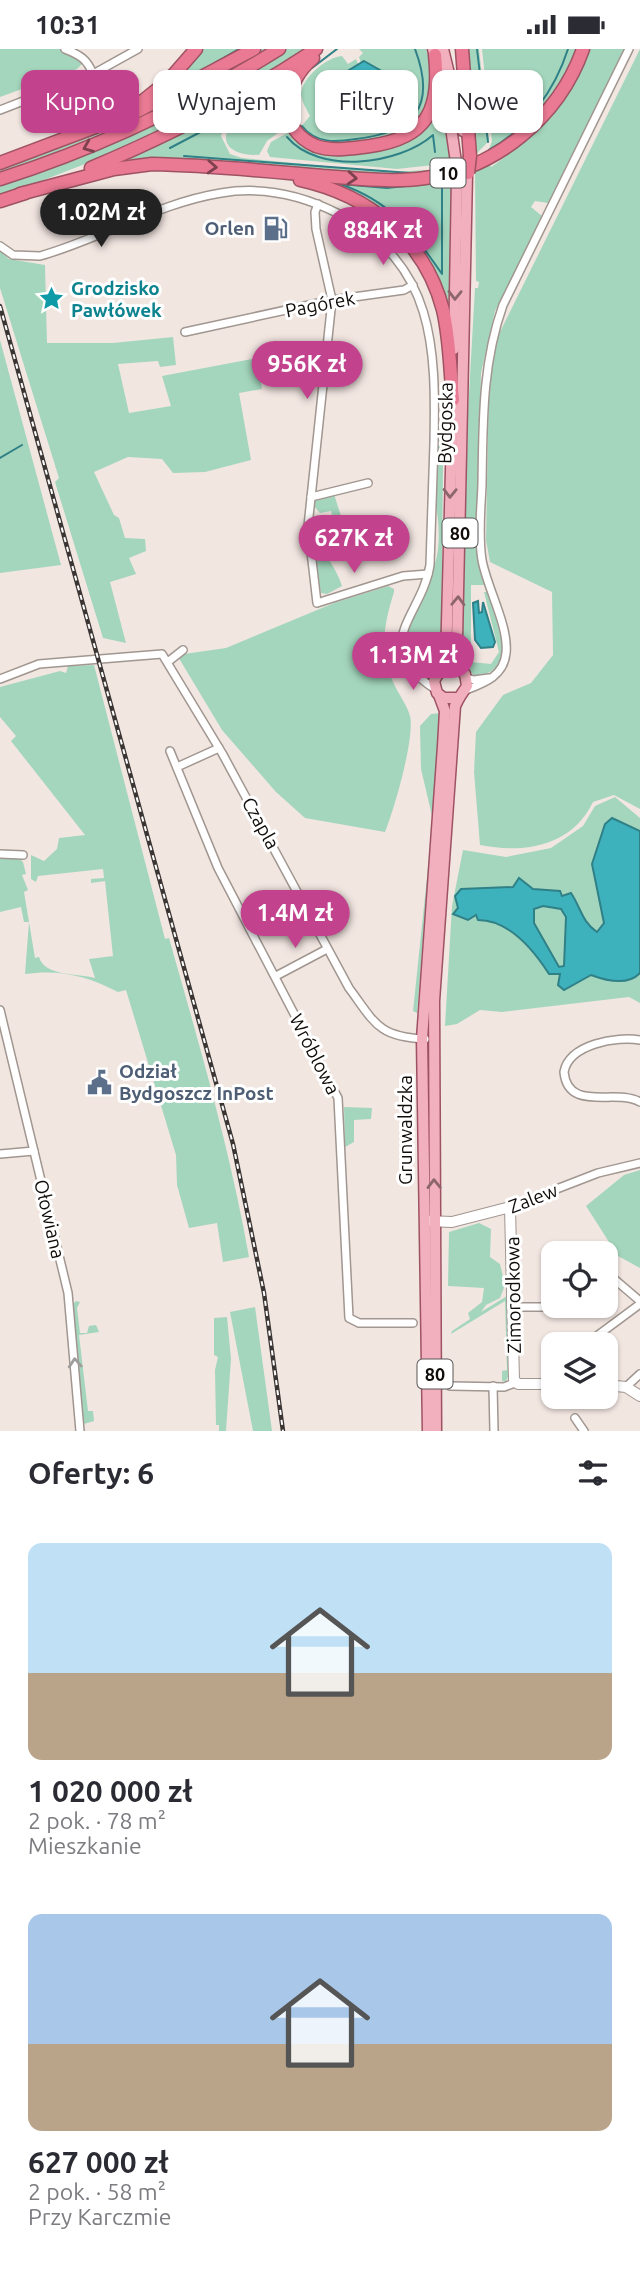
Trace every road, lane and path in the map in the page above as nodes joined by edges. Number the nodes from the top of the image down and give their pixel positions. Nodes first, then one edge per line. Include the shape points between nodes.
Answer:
1 (65, 49) edge
2 (138, 49) edge
3 (196, 49) edge
4 (254, 49) edge
5 (279, 49) edge
6 (316, 49) edge
7 (323, 49) edge
8 (462, 49) edge
9 (583, 49) edge
10 (629, 49) edge
11 (437, 51) edge
12 (91, 70) edge
13 (100, 70) edge
14 (21, 102) edge
15 (139, 102) edge
16 (139, 108) edge
17 (0, 110) edge
18 (81, 133) edge
19 (464, 158) junction
20 (0, 163) edge
21 (259, 171) junction
22 (465, 176) junction
23 (0, 179) edge
24 (20, 194) junction
25 (0, 201) edge
26 (318, 204) junction
27 (0, 246) edge
28 (412, 285) junction
29 (332, 300) junction
30 (185, 332) dead end
31 (453, 400) junction
32 (368, 483) dead end
33 (311, 497) junction
34 (428, 574) junction
35 (184, 650) dead end
36 (169, 660) junction
37 (413, 669) junction
38 (438, 673) junction
39 (463, 673) junction
40 (493, 677) junction
41 (0, 679) edge
42 (437, 692) junction
43 (463, 694) junction
44 (219, 748) junction
45 (170, 751) dead end
46 (177, 767) junction
47 (441, 830) junction
48 (0, 854) edge
49 (23, 855) dead end
50 (327, 949) junction
51 (276, 976) junction
52 (0, 1010) edge
53 (428, 1039) junction
54 (640, 1040) edge
55 (640, 1102) edge
56 (34, 1151) junction
57 (0, 1154) edge
58 (640, 1163) edge
59 (510, 1207) junction
60 (429, 1221) junction
61 (618, 1283) edge
62 (640, 1303) edge
63 (513, 1307) junction
64 (541, 1307) edge
65 (413, 1323) dead end
66 (602, 1332) edge
67 (640, 1374) edge
68 (515, 1383) junction
69 (541, 1384) edge
70 (493, 1385) junction
71 (450, 1386) dead end
72 (618, 1386) edge
73 (626, 1387) junction
74 (640, 1396) edge
75 (576, 1418) dead end
76 (80, 1431) edge
77 (428, 1431) edge
78 (436, 1431) edge
79 (494, 1431) edge
80 (584, 1431) edge

1 - 12 street via 80,55
2 - 13 street
3 - 15 highway via 178,71
4 - 16 highway
5 -> 23 highway via 143,123
6 - 24 highway via 263,83 153,141
7 - 11 highway via 294,79 287,105 300,134 316,145 337,149 399,140 422,125 435,102
8 - 19 highway
21 -> 9 highway, 10 via 408,180 479,163 514,142 544,114
10 - 40 street via 503,305 488,355 480,541 484,573 507,652
11 - 19 main road
14 - 17 street
18 - 20 highway
19 - 22 highway, bridge
24 -> 21 highway, 10 via 133,165
21 - 31 highway via 317,184 359,200 408,241 429,274 443,309
22 -> 31 main road, 80
39 -> 22 main road, Bydgoska / 80 via 457,639
24 - 25 highway
26 - 27 street via 277,192 220,193 40,256 13,255
26 - 28 street via 374,238
26 - 29 street via 316,229
28 - 29 street, Pagórek
28 - 34 street via 430,330 435,380
29 - 30 street, Pagórek
29 - 33 street
31 -> 38 main road, Bydgoska / 80 via 446,661
32 - 33 street
33 - 34 street via 307,539 317,603 403,576
34 - 37 street via 401,639
35 - 36 street
36 - 41 street via 158,653 39,664
36 - 44 street, Czapla
37 - 38 street
37 - 42 street
38 - 39 main road via 451,666
38 - 42 main road, 80
39 - 40 street via 474,680
39 - 43 main road, 80
40 - 43 street
42 - 43 main road via 449,700
42 - 47 main road, 80 via 445,711
43 - 47 main road, 80 via 455,706
44 - 46 street
44 - 50 street, Czapla
45 - 46 street, Wróblowa
46 - 51 street, Wróblowa via 218,868
47 - 53 main road, Grunwaldzka / 80
48 - 49 street
50 - 51 street
50 - 53 street, Czapla via 378,1025 397,1037
51 - 65 street, Wróblowa via 341,1111 349,1318 359,1323
52 - 56 street, Ołowiana
53 - 60 main road, Grunwaldzka / 80
54 - 55 street via 585,1049 571,1056 564,1072 569,1087 578,1095 628,1097
56 - 57 street
76 -> 56 street, Ołowiana via 68,1293
58 - 59 street, Zalew via 584,1178
59 - 60 street, Zalew via 460,1220
59 - 63 street, Zimorodkowa
60 - 77 main road, Grunwaldzka / 80
60 - 78 main road, Grunwaldzka / 80
61 - 62 street
62 - 66 street
63 - 64 street
63 - 68 street, Zimorodkowa
67 - 73 street
68 - 69 street
68 - 70 street
70 - 71 street
70 - 79 street
72 - 73 street
73 - 74 street
75 - 80 street

